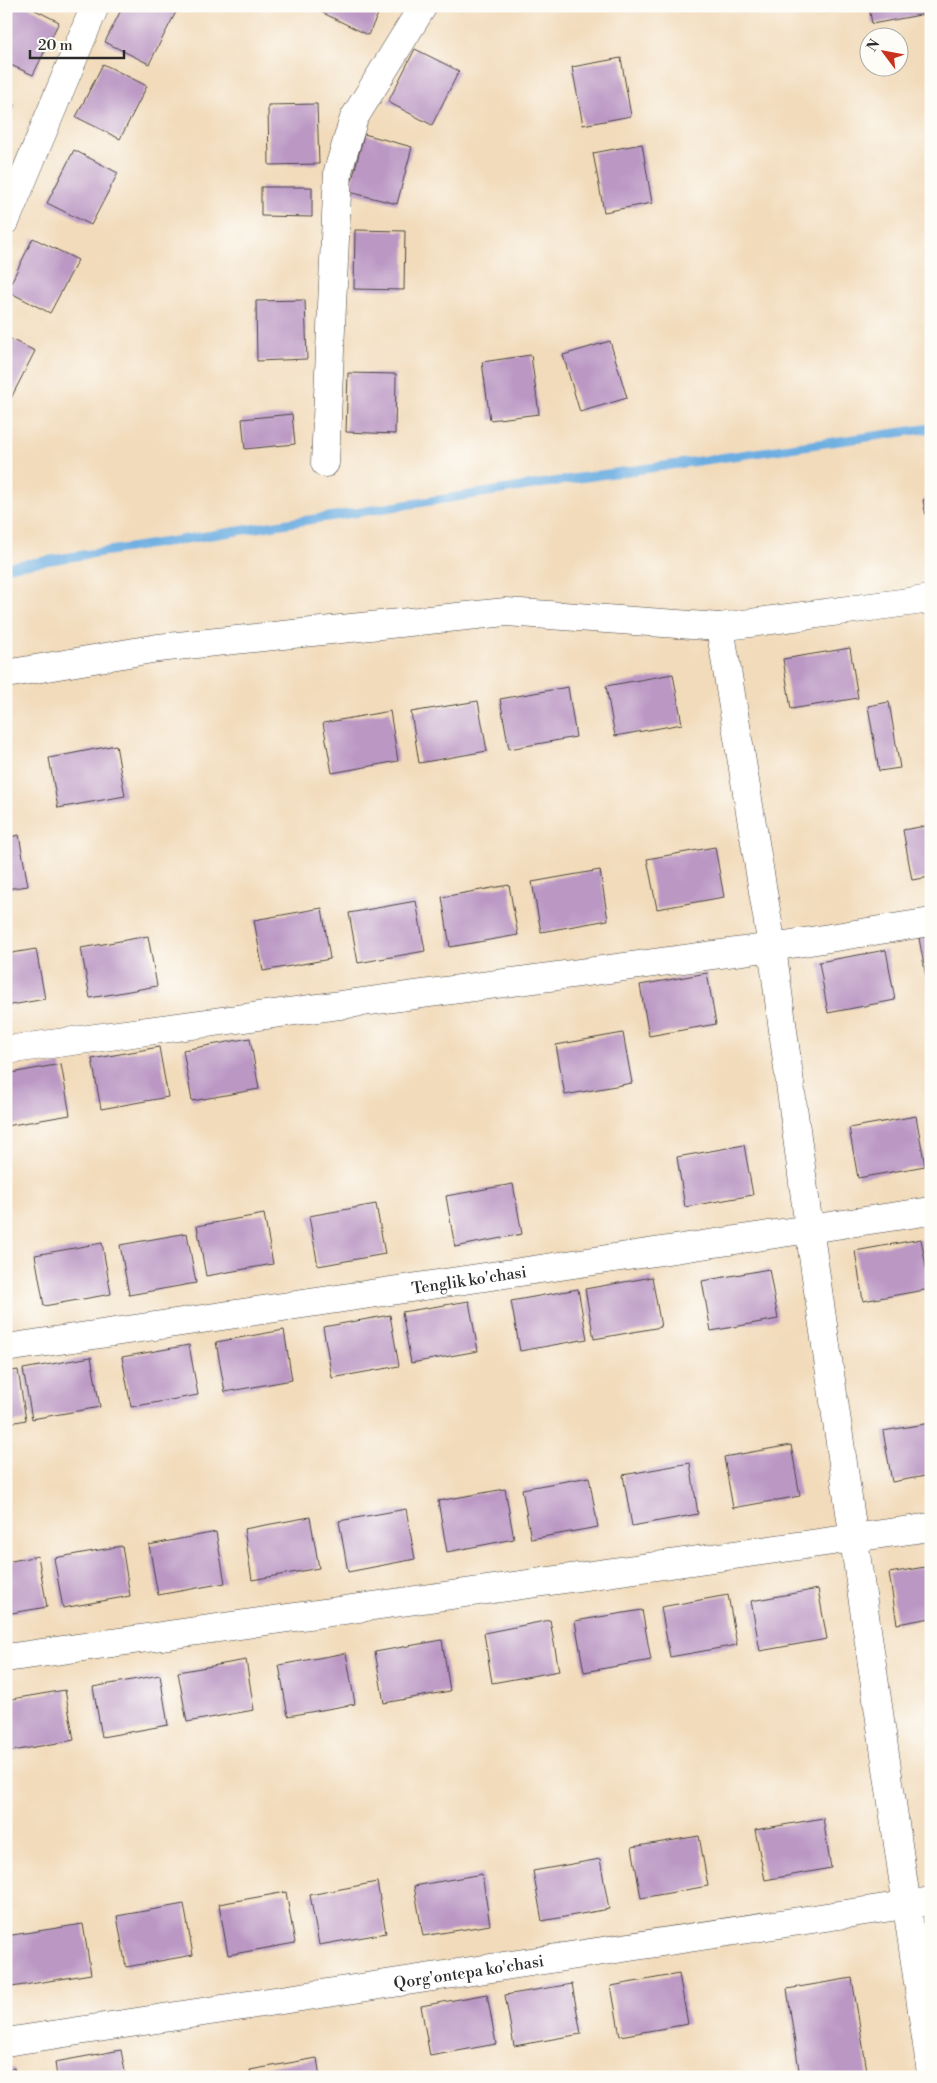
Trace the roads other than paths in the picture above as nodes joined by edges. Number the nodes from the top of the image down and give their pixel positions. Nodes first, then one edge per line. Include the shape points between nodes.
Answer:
1 (95, 6) edge
2 (423, 6) edge
3 (6, 220) edge
4 (325, 463) dead end
5 (931, 599) edge
6 (720, 627) junction
7 (6, 674) edge
8 (931, 922) edge
9 (772, 947) junction
10 (6, 1050) edge
11 (931, 1211) edge
12 (809, 1228) junction
13 (6, 1348) edge
14 (931, 1527) edge
15 (855, 1538) junction
16 (6, 1658) edge
17 (919, 1903) edge
18 (6, 2042) edge
19 (931, 2073) edge

1 - 3 street
2 - 4 street via 354,118 338,171
5 - 6 street
6 - 7 street via 506,612 158,648
6 - 9 street
8 - 9 street
9 - 10 street
9 - 12 street
11 - 12 street, Tenglik ko'chasi
12 - 13 street, Tenglik ko'chasi
12 - 15 street
14 - 15 street
15 - 16 street
15 - 17 street
17 - 18 street, Qorg'ontepa ko'chasi
17 - 19 street

